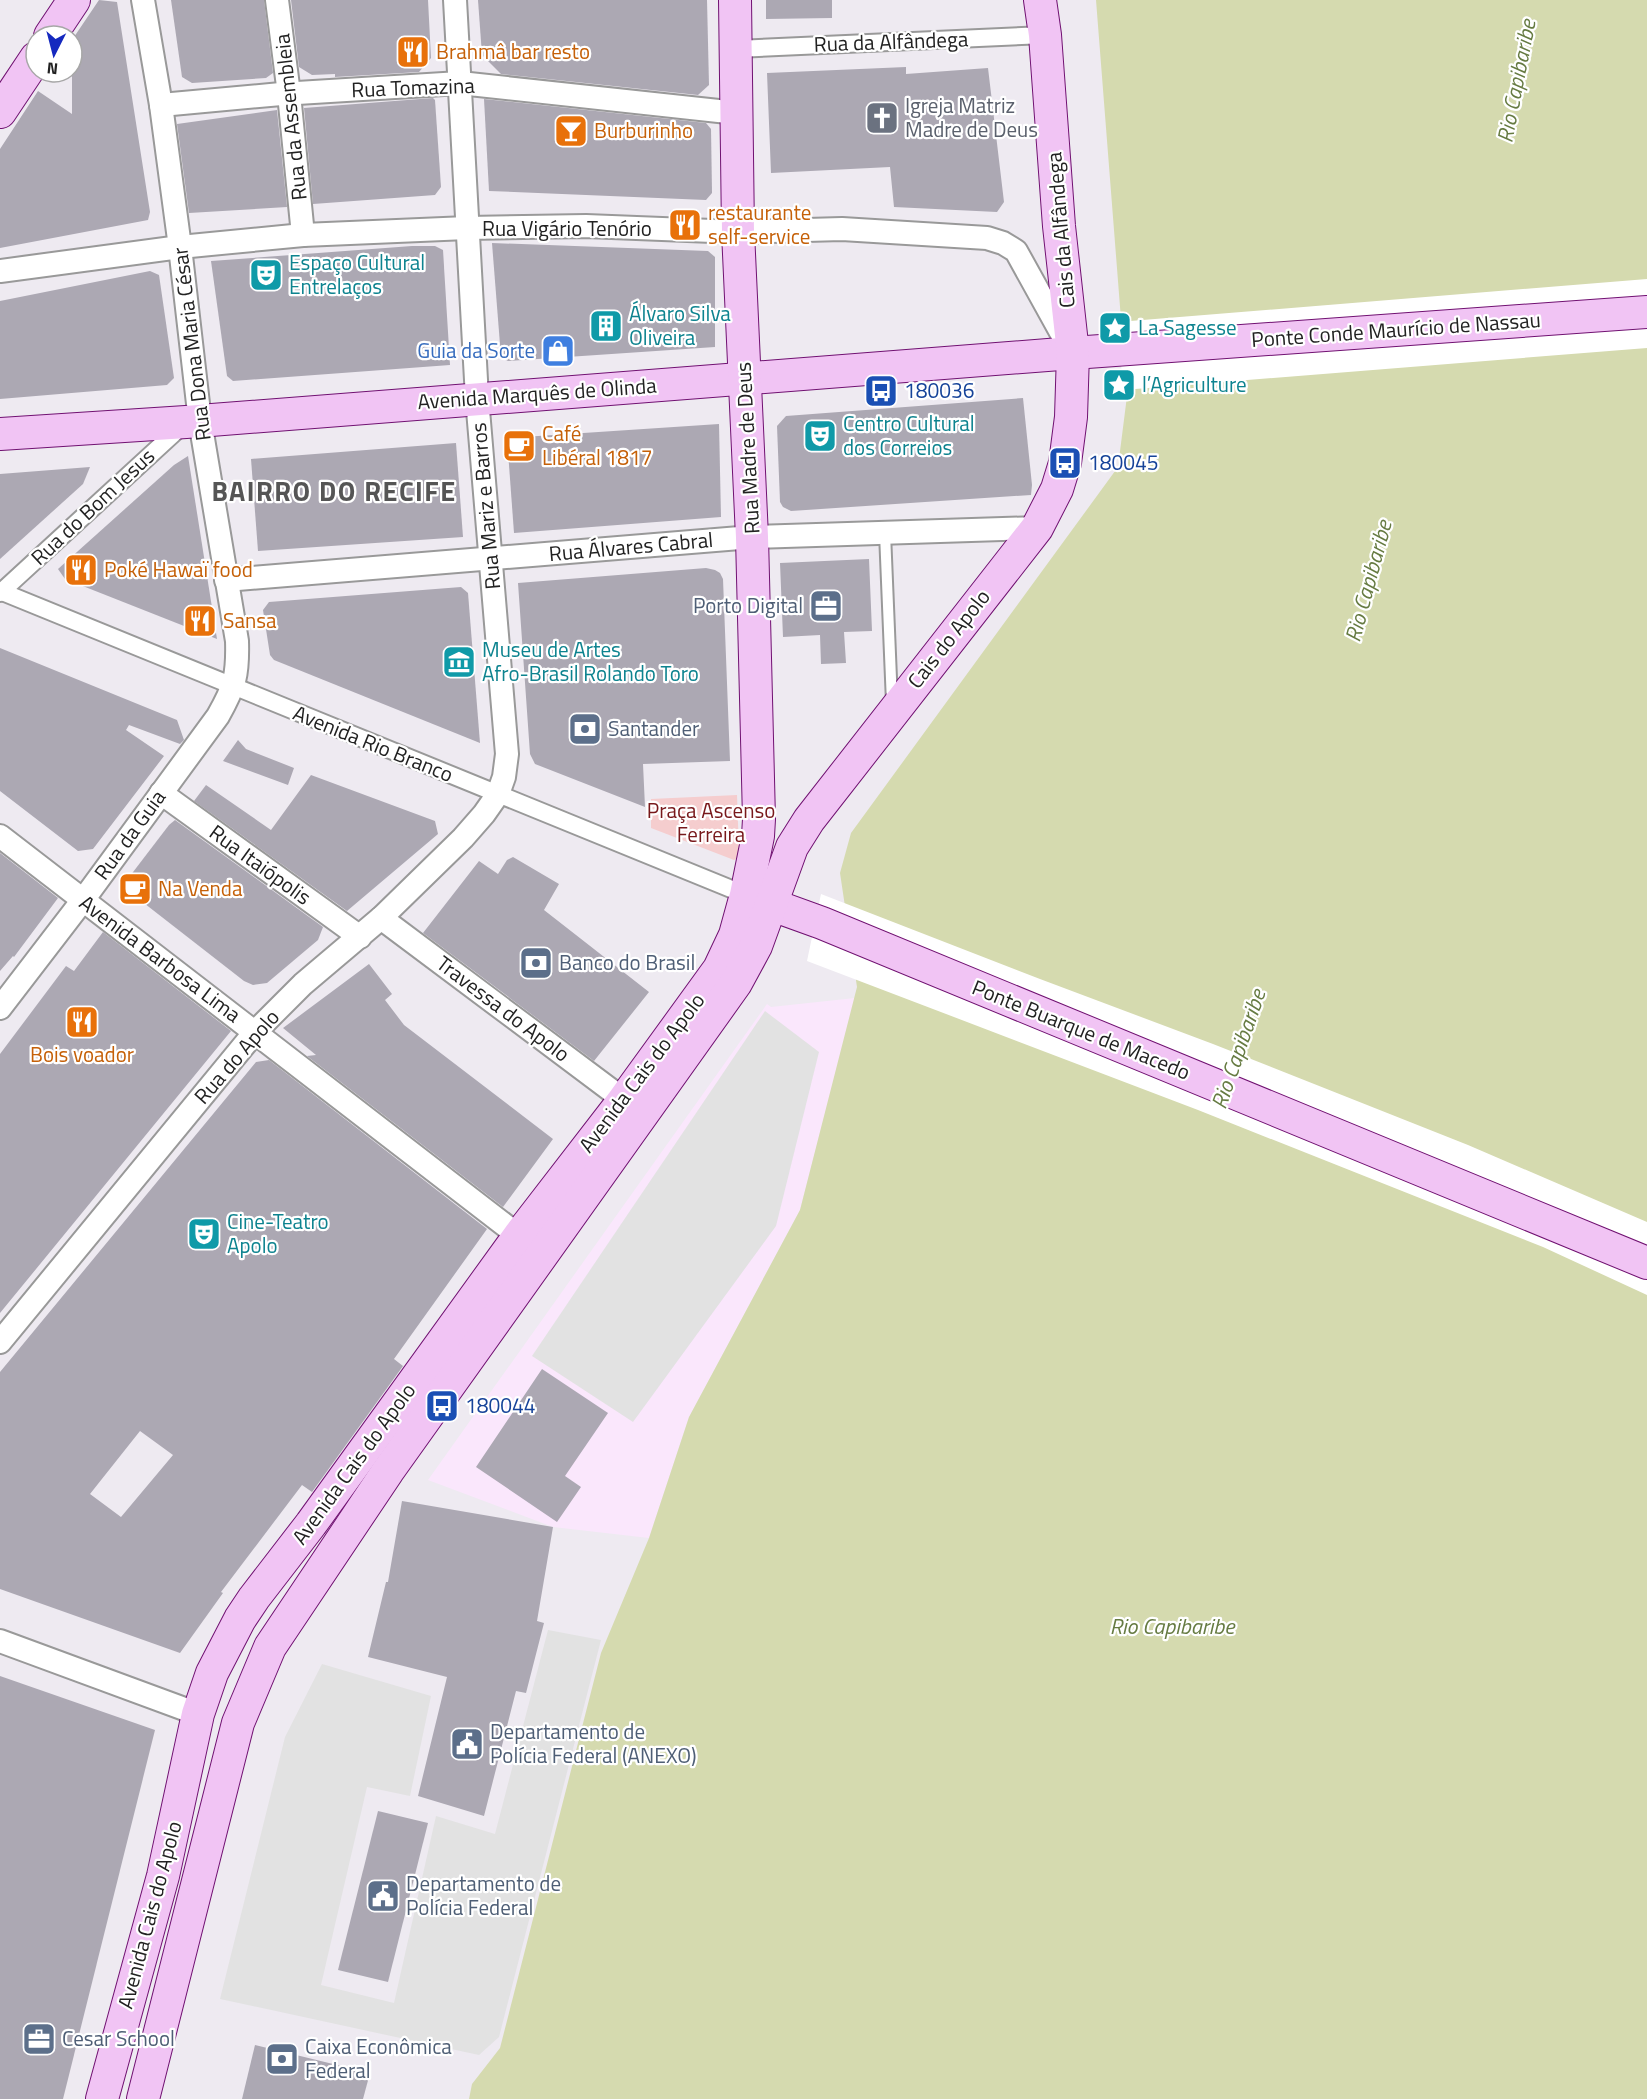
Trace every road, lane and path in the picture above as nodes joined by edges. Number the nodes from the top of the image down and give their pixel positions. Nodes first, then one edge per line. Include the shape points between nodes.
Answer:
1 (74, 0) edge
2 (143, 0) edge
3 (277, 0) edge
4 (455, 0) edge
5 (735, 0) edge
6 (1040, 0) edge
7 (58, 24) edge
8 (1045, 35) junction
9 (737, 49) junction
10 (24, 76) edge
11 (460, 83) junction
12 (289, 94) junction
13 (161, 105) junction
14 (0, 112) edge
15 (737, 113) junction
16 (467, 228) junction
17 (738, 232) junction
18 (303, 235) junction
19 (180, 247) junction
20 (0, 271) edge
21 (1647, 312) edge
22 (1073, 353) junction
23 (744, 378) junction
24 (477, 398) junction
25 (193, 422) junction
26 (0, 434) edge
27 (1037, 528) junction
28 (885, 533) junction
29 (752, 537) junction
30 (491, 560) junction
31 (226, 580) junction
32 (0, 592) edge
33 (234, 688) junction
34 (892, 712) junction
35 (161, 793) junction
36 (498, 794) junction
37 (0, 836) edge
38 (82, 900) junction
39 (758, 900) junction
40 (381, 918) junction
41 (360, 937) junction
42 (0, 1008) edge
43 (255, 1032) junction
44 (624, 1100) junction
45 (519, 1236) junction
46 (1647, 1263) edge
47 (0, 1342) edge
48 (0, 1641) edge
49 (198, 1714) junction
50 (102, 2099) edge
51 (143, 2099) edge

1 - 7 main road
2 - 13 street, Rua Dona Maria César
3 - 12 street, Rua da Assembleia
4 - 11 street, Rua Mariz e Barros
5 - 9 main road, Rua Madre de Deus
6 - 8 main road, Cais da Alfândega
8 - 9 street, Rua da Alfândega
8 - 22 main road, Cais da Alfândega
9 - 15 main road, Rua Madre de Deus
10 - 14 main road
11 - 12 street, Rua Tomazina
11 - 15 street, Rua Tomazina
11 - 16 street, Rua Mariz e Barros
12 - 13 street, Rua Tomazina
12 - 18 street, Rua da Assembleia
13 - 19 street, Rua Dona Maria César
15 - 17 main road, Rua Madre de Deus
16 - 17 street, Rua Vigário Tenório via 586,226
16 - 18 street, Rua Vigário Tenório
16 - 24 street, Rua Mariz e Barros
17 - 22 street, Rua Vigário Tenório via 842,229 987,238 1003,243 1016,251
17 - 23 main road, Rua Madre de Deus
18 - 19 street, Rua Vigário Tenório
19 - 20 street, Rua Vigário Tenório
19 - 25 street, Rua Dona Maria César
21 - 22 main road, Ponte Conde Maurício de Nassau
22 - 23 main road, Avenida Marquês de Olinda
22 - 27 main road, Cais do Apolo via 1065,463
23 - 24 main road, Avenida Marquês de Olinda
23 - 29 main road, Rua Madre de Deus
24 - 25 main road, Avenida Marquês de Olinda
24 - 30 street, Rua Mariz e Barros
25 - 26 main road, Avenida Marquês de Olinda
25 - 31 street, Rua Dona Maria César
25 - 32 street, Rua do Bom Jesus
27 - 28 street, Rua Álvares Cabral
27 - 34 main road, Cais do Apolo
28 - 29 street, Rua Álvares Cabral
28 - 34 lane
29 - 30 street, Rua Álvares Cabral
29 - 39 main road, Rua Madre de Deus
30 - 31 street, Rua Álvares Cabral
30 - 36 street, Rua Mariz e Barros via 507,754
31 - 33 street, Rua Dona Maria César via 237,641
32 - 33 street, Avenida Rio Branco
33 - 35 street, Rua da Guia via 219,716
33 - 36 street, Avenida Rio Branco
34 - 39 main road, Cais do Apolo via 809,820
35 - 38 street, Rua da Guia
35 - 41 street, Rua Itaiópolis
36 - 39 street, Avenida Rio Branco
36 - 40 street, Rua do Apolo via 463,838
37 - 38 street, Avenida Barbosa Lima
38 - 42 street, Rua da Guia
38 - 43 street, Avenida Barbosa Lima
39 - 44 main road, Avenida Cais do Apolo via 719,969
39 - 46 main road, Ponte Buarque de Macedo
39 - 51 main road, Avenida Cais do Apolo via 756,946 736,983 388,1471 270,1647 238,1723
40 - 41 street, Rua do Apolo
40 - 44 street, Travessa do Apolo
41 - 43 street, Rua do Apolo via 303,984
43 - 45 street, Avenida Barbosa Lima
43 - 47 street, Rua do Apolo
44 - 45 main road, Avenida Cais do Apolo
45 - 49 main road, Avenida Cais do Apolo via 240,1619 212,1673
48 - 49 street
49 - 50 main road, Avenida Cais do Apolo via 163,1876

